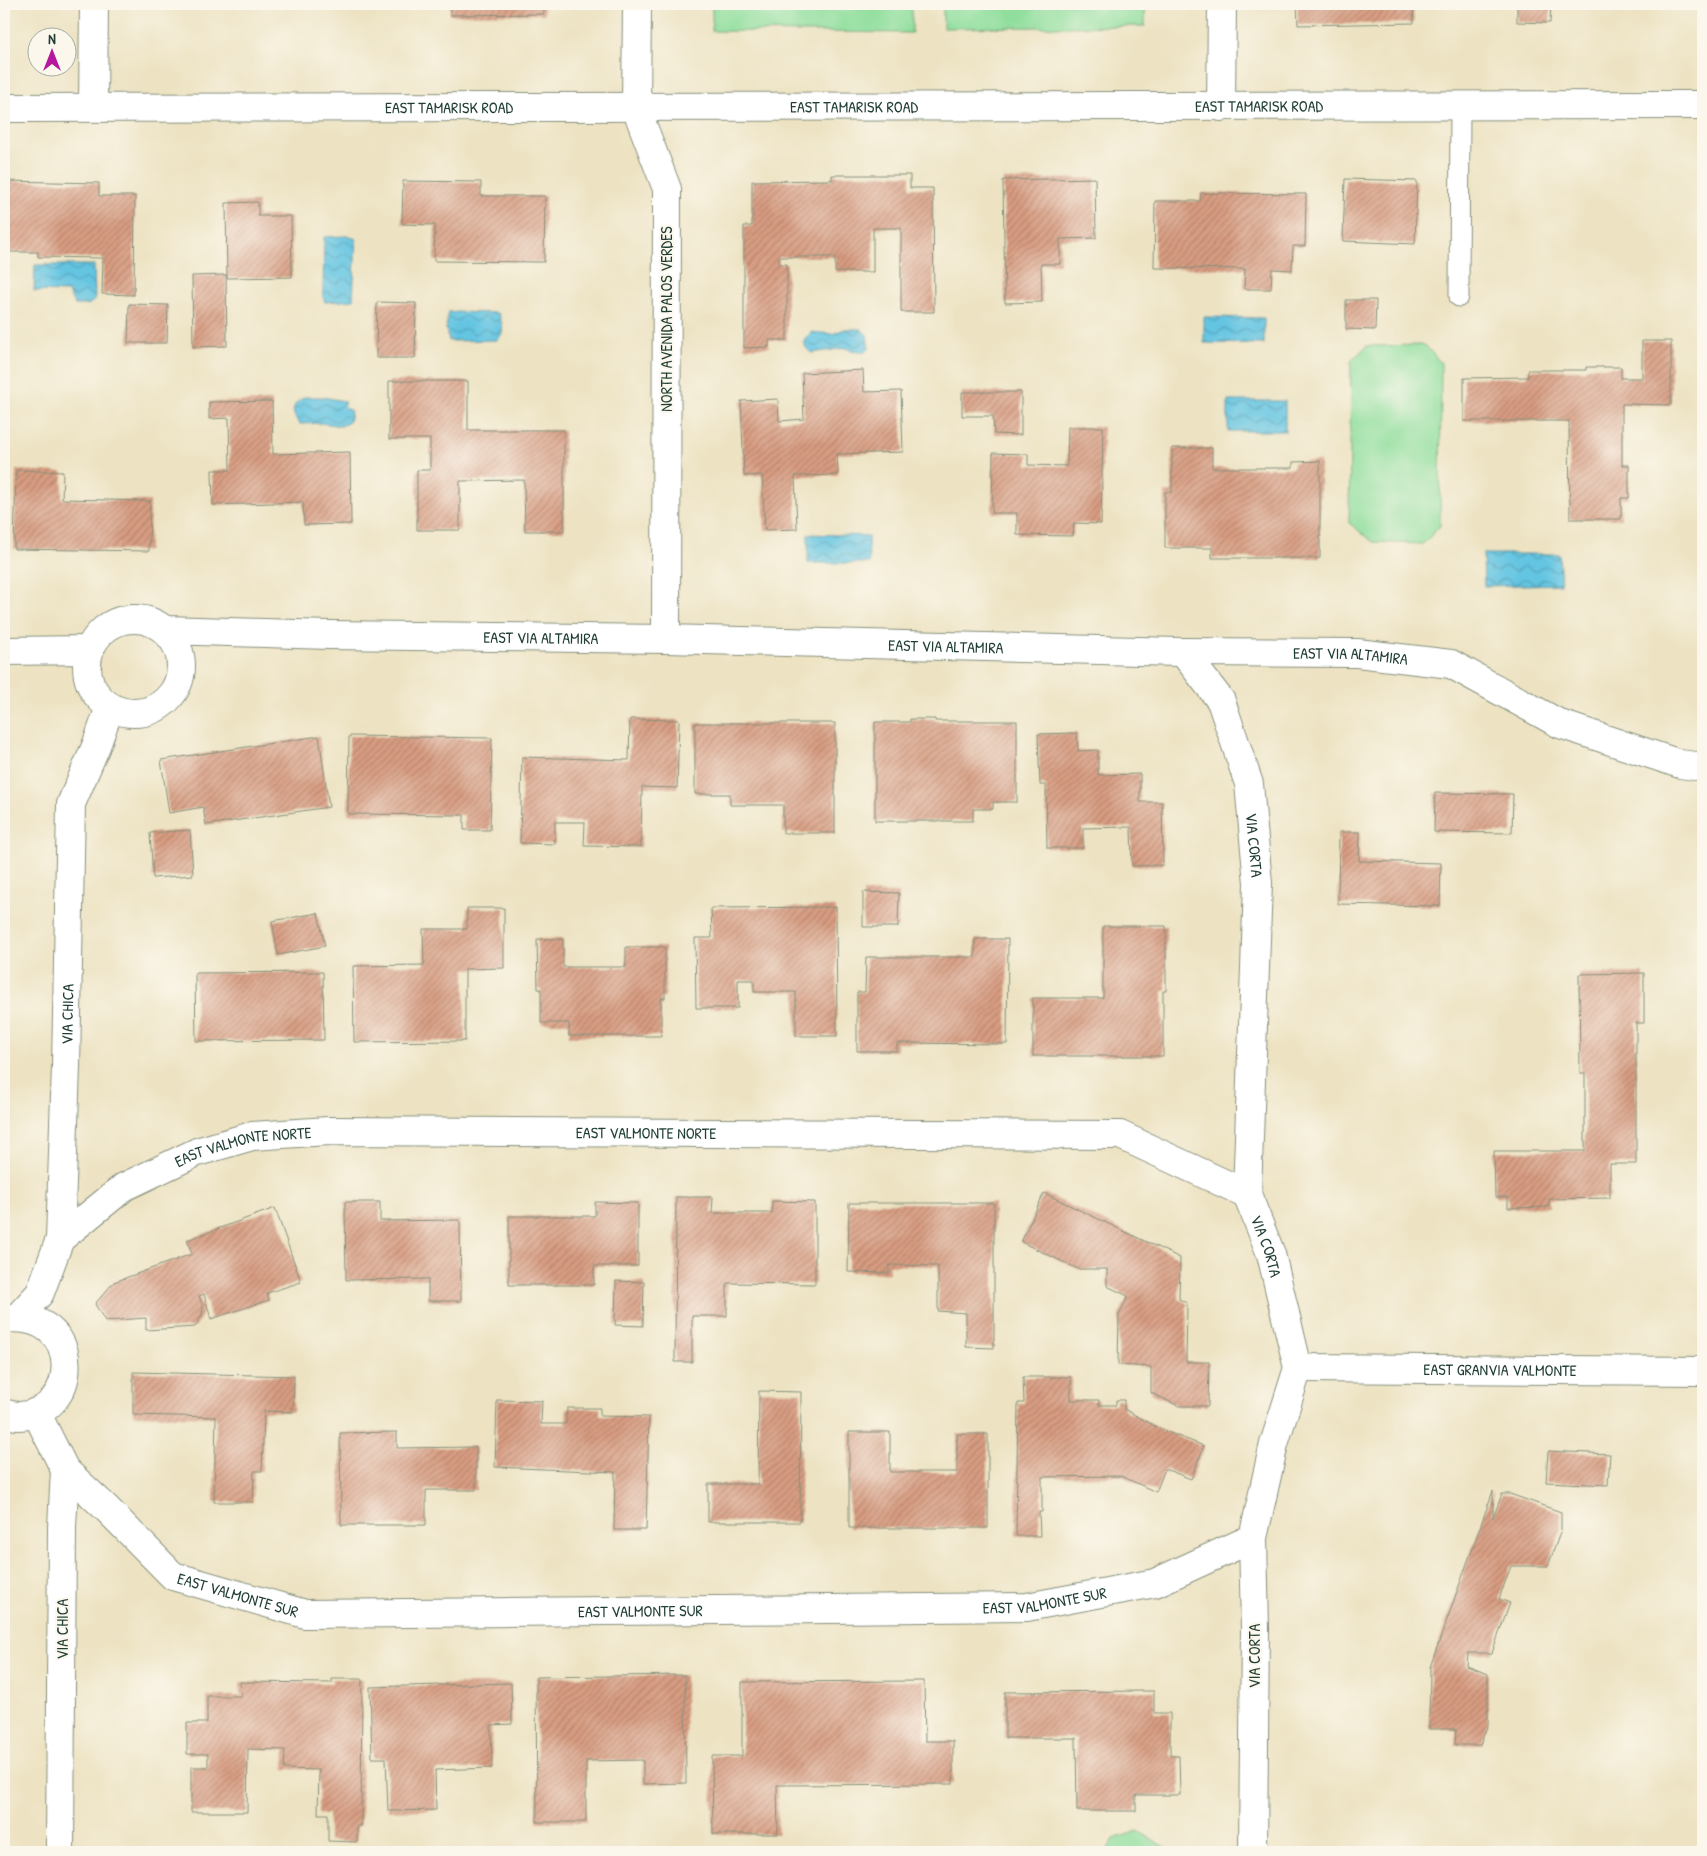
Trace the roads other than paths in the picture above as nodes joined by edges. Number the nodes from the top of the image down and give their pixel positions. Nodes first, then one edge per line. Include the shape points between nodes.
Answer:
1 (94, 4) edge
2 (637, 4) edge
3 (1222, 4) edge
4 (1460, 106) junction
5 (1703, 106) edge
6 (93, 107) junction
7 (1221, 107) junction
8 (4, 108) edge
9 (636, 108) junction
10 (1460, 297) dead end
11 (165, 630) junction
12 (666, 639) junction
13 (89, 650) junction
14 (4, 651) edge
15 (1183, 652) junction
16 (110, 707) junction
17 (1703, 766) edge
18 (1247, 1194) junction
19 (60, 1239) junction
20 (11, 1318) edge
21 (1298, 1368) junction
22 (1703, 1371) edge
23 (36, 1412) junction
24 (4, 1414) edge
25 (65, 1470) junction
26 (1253, 1538) junction
27 (60, 1852) edge
28 (1253, 1852) edge

1 - 6 street
2 - 9 street, NORTH AVENIDA PALOS VERDES
3 - 7 street
4 - 5 street, EAST TAMARISK ROAD
4 - 7 street, EAST TAMARISK ROAD
4 - 10 lane
6 - 8 street, EAST TAMARISK ROAD
6 - 9 street, EAST TAMARISK ROAD
7 - 9 street, EAST TAMARISK ROAD
9 - 12 street, NORTH AVENIDA PALOS VERDES via 667,190
11 - 12 street, EAST VIA ALTAMIRA
11 - 13 street, EAST VIA ALTAMIRA via 152,622 122,620 108,626
11 - 16 street via 181,656 182,672 169,699 141,713 125,713
12 - 15 street, EAST VIA ALTAMIRA
13 - 14 street
13 - 16 street via 86,666 89,682 97,696
15 - 17 street, EAST VIA ALTAMIRA via 1356,653 1451,664 1560,724 1680,764
15 - 18 street, VIA CORTA via 1221,701 1250,784 1258,883
16 - 19 street, VIA CHICA via 71,804
18 - 19 street, EAST VALMONTE NORTE via 1120,1135 328,1131 252,1136 197,1152 124,1187
18 - 21 street, VIA CORTA via 1271,1254
19 - 20 street, VIA CHICA via 40,1293
20 - 23 street, VIA CHICA via 35,1320 49,1329 60,1342 66,1357 66,1374 61,1390
21 - 22 street, EAST GRANVIA VALMONTE
21 - 26 street, VIA CORTA via 1274,1444
23 - 24 street via 20,1416
23 - 25 street, VIA CHICA
25 - 26 street, EAST VALMONTE SUR via 173,1576 305,1614 1027,1607 1155,1583
25 - 27 street, VIA CHICA
26 - 28 street, VIA CORTA

